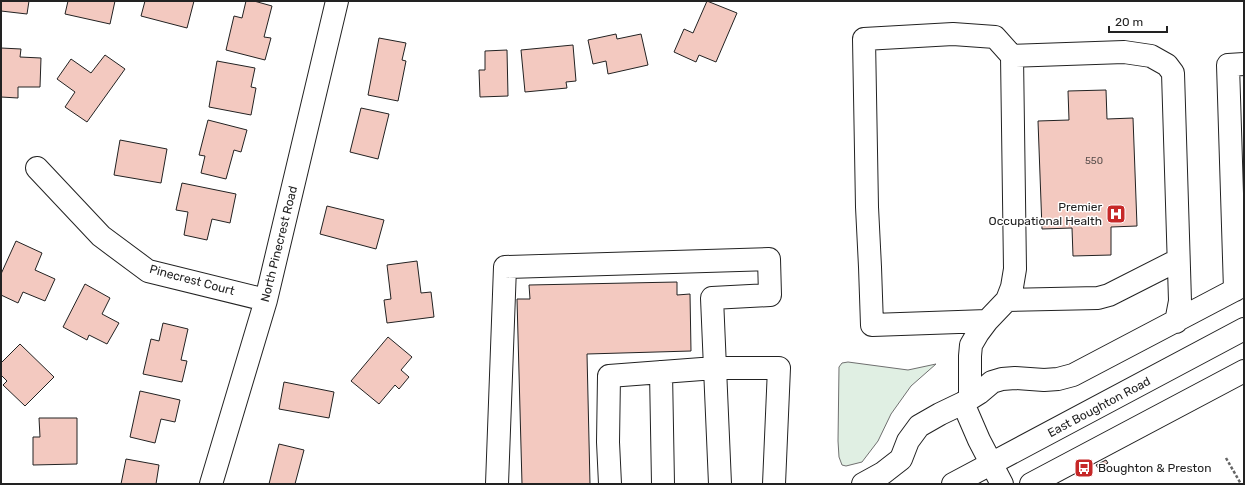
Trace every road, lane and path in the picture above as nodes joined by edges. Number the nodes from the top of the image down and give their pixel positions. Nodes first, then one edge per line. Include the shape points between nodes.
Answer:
1 (337, 1) edge
2 (1012, 56) junction
3 (1244, 64) edge
4 (1236, 108) edge
5 (37, 168) dead end
6 (1178, 260) junction
7 (1239, 288) edge
8 (266, 300) junction
9 (1007, 300) junction
10 (987, 321) junction
11 (1176, 322) junction
12 (1244, 329) edge
13 (714, 368) junction
14 (662, 372) junction
15 (1244, 372) edge
16 (967, 401) junction
17 (1226, 458) dead end
18 (991, 464) junction
19 (211, 484) edge
20 (497, 484) edge
21 (610, 484) edge
22 (663, 484) edge
23 (720, 484) edge
24 (774, 484) edge
25 (863, 484) edge
26 (953, 484) edge
27 (1002, 484) edge
28 (1031, 484) edge
29 (1241, 484) edge

1 - 8 street, North Pinecrest Road
2 - 6 street via 1124,52 1151,56 1167,65 1173,73
2 - 9 street via 1015,269
2 - 10 street via 995,37 953,34 864,39 872,325
3 - 4 street via 1228,65
4 - 7 street
5 - 8 street, Pinecrest Court via 100,236 148,270
6 - 9 street via 1109,295 1098,298
6 - 11 street via 1180,301
7 - 11 street
8 - 19 street, North Pinecrest Road
9 - 10 street
10 - 16 street via 971,345
11 - 16 street via 1073,375 1051,379 1002,379 992,382
12 - 18 street, East Boughton Road
13 - 14 street
13 - 20 street via 712,298 770,295 769,259 505,267
13 - 23 street
13 - 24 street via 779,368
14 - 21 street via 609,376
14 - 22 street
15 - 28 street
16 - 18 street via 979,440
16 - 25 street via 919,426 901,459
17 - 29 path
18 - 26 street, East Boughton Road
18 - 27 street

